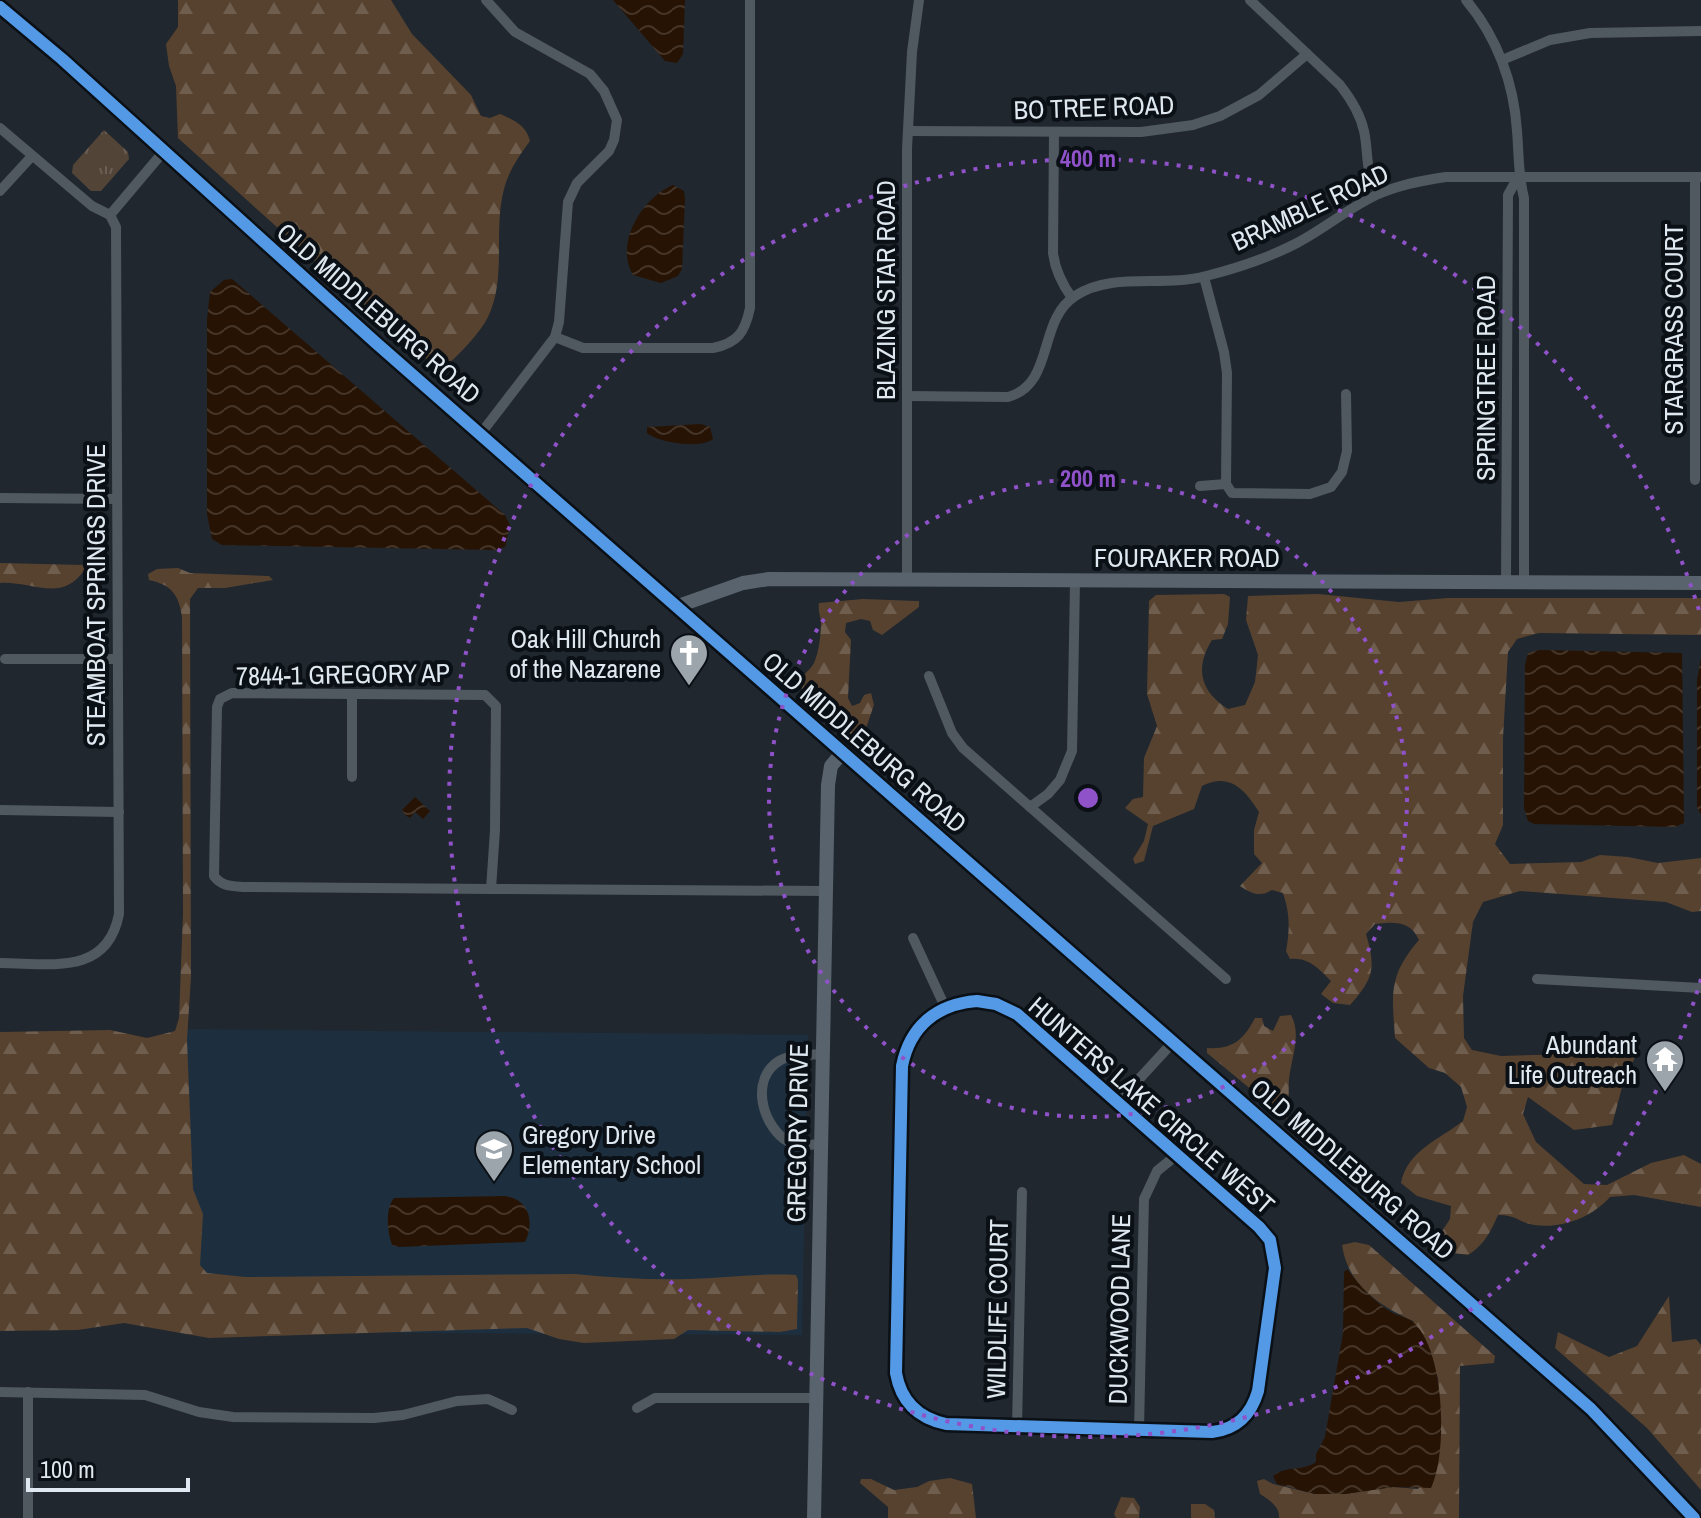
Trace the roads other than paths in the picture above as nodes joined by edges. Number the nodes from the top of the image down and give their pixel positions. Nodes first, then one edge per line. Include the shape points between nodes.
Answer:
1 (486, 0) edge
2 (750, 0) edge
3 (919, 0) edge
4 (1250, 0) edge
5 (1466, 0) edge
6 (0, 7) edge
7 (1701, 31) edge
8 (1307, 54) junction
9 (1502, 60) junction
10 (0, 128) edge
11 (908, 131) junction
12 (1054, 132) junction
13 (164, 151) junction
14 (32, 156) junction
15 (1518, 177) junction
16 (1698, 177) edge
17 (0, 191) edge
18 (1380, 193) junction
19 (110, 215) junction
20 (1204, 277) junction
21 (1072, 298) junction
22 (555, 337) junction
23 (1346, 394) dead end
24 (907, 396) junction
25 (482, 432) junction
26 (1695, 480) dead end
27 (1226, 484) junction
28 (1200, 486) dead end
29 (0, 498) edge
30 (117, 499) junction
31 (907, 580) junction
32 (1075, 581) junction
33 (1506, 581) junction
34 (1524, 581) junction
35 (1701, 583) edge
36 (678, 606) junction
37 (5, 659) dead end
38 (117, 659) junction
39 (929, 676) dead end
40 (352, 694) junction
41 (842, 753) junction
42 (352, 777) dead end
43 (1030, 807) junction
44 (0, 810) edge
45 (119, 812) junction
46 (491, 889) junction
47 (825, 891) junction
48 (913, 938) dead end
49 (0, 963) edge
50 (1226, 979) dead end
51 (1537, 979) dead end
52 (1701, 988) edge
53 (945, 1007) junction
54 (1174, 1041) junction
55 (823, 1054) junction
56 (1118, 1102) junction
57 (821, 1144) junction
58 (1178, 1154) junction
59 (1022, 1192) dead end
60 (0, 1392) edge
61 (28, 1392) junction
62 (816, 1398) junction
63 (637, 1408) dead end
64 (512, 1410) dead end
65 (1017, 1427) junction
66 (1139, 1431) junction
67 (28, 1518) edge
68 (814, 1518) edge
69 (1694, 1518) edge

1 - 22 street via 515,32 590,74 617,120 609,151 577,183 568,202
2 - 22 street via 750,308 740,337 713,348 583,348
3 - 11 street, BLAZING STAR ROAD
4 - 8 street
5 - 9 street, SPRINGTREE ROAD
6 - 13 main road, OLD MIDDLEBURG ROAD
7 - 9 street via 1590,33 1550,40
8 - 12 street, BO TREE ROAD via 1259,95 1193,125 1156,131
8 - 18 street via 1357,109 1372,181
9 - 15 street, SPRINGTREE ROAD via 1514,105
10 - 14 street
11 - 12 street, BO TREE ROAD
11 - 24 street, BLAZING STAR ROAD
12 - 21 street via 1053,253
13 - 19 street
13 - 25 main road, OLD MIDDLEBURG ROAD
14 - 17 street
14 - 19 street
15 - 16 street, BRAMBLE ROAD
15 - 18 street, BRAMBLE ROAD via 1446,177
15 - 33 street, SPRINGTREE ROAD via 1508,195
15 - 34 street, SPRINGTREE ROAD via 1524,198
16 - 26 street, STARGRASS COURT
18 - 20 street, BRAMBLE ROAD via 1296,243
19 - 30 street, STEAMBOAT SPRINGS DRIVE via 116,227
20 - 21 street, BRAMBLE ROAD via 1117,282
20 - 27 street via 1227,373
21 - 24 street via 1054,319 1034,381 1018,395
22 - 25 street
23 - 27 street via 1347,451 1331,487 1310,494 1232,493
24 - 31 street, BLAZING STAR ROAD
25 - 36 main road, OLD MIDDLEBURG ROAD
27 - 28 street
29 - 30 street
30 - 38 street, STEAMBOAT SPRINGS DRIVE
31 - 32 main road, FOURAKER ROAD
31 - 36 main road, FOURAKER ROAD via 769,579
32 - 33 main road, FOURAKER ROAD
32 - 43 street via 1072,751 1060,780
33 - 34 main road, FOURAKER ROAD
34 - 35 main road, FOURAKER ROAD
36 - 41 main road, OLD MIDDLEBURG ROAD
37 - 38 street
38 - 45 street, STEAMBOAT SPRINGS DRIVE
39 - 43 street via 958,742
40 - 42 street
40 - 46 street, 7844-1 GREGORY AP via 485,695 493,701
40 - 46 street, 7844-1 GREGORY AP via 232,693 220,699 214,876 228,886 245,887
41 - 47 main road, GREGORY DRIVE via 831,766 828,785
41 - 54 main road, OLD MIDDLEBURG ROAD
43 - 50 street
44 - 45 street
45 - 49 street, STEAMBOAT SPRINGS DRIVE via 119,914 109,942 75,963
46 - 47 street, 7844-1 GREGORY AP
47 - 55 main road, GREGORY DRIVE
48 - 53 street
51 - 52 street
53 - 56 street, HUNTERS LAKE CIRCLE WEST via 977,1001 1007,1008
53 - 65 street via 919,1026 902,1066 896,1373 909,1405 932,1421
54 - 56 street
54 - 69 main road, OLD MIDDLEBURG ROAD via 1591,1409
55 - 57 main road, GREGORY DRIVE
55 - 57 street via 782,1059 762,1085 763,1109 784,1139 797,1145
56 - 58 street, HUNTERS LAKE CIRCLE WEST
57 - 62 main road, GREGORY DRIVE
58 - 66 street, DUCKWOOD LANE via 1157,1171 1144,1199
58 - 66 street, HUNTERS LAKE CIRCLE WEST via 1259,1227 1274,1250 1258,1391 1245,1417 1222,1431
59 - 65 street, WILDLIFE COURT
60 - 61 street
61 - 64 street via 145,1395 233,1417 374,1418 488,1399
61 - 67 street
62 - 63 street via 655,1398
62 - 68 main road, GREGORY DRIVE
65 - 66 street

